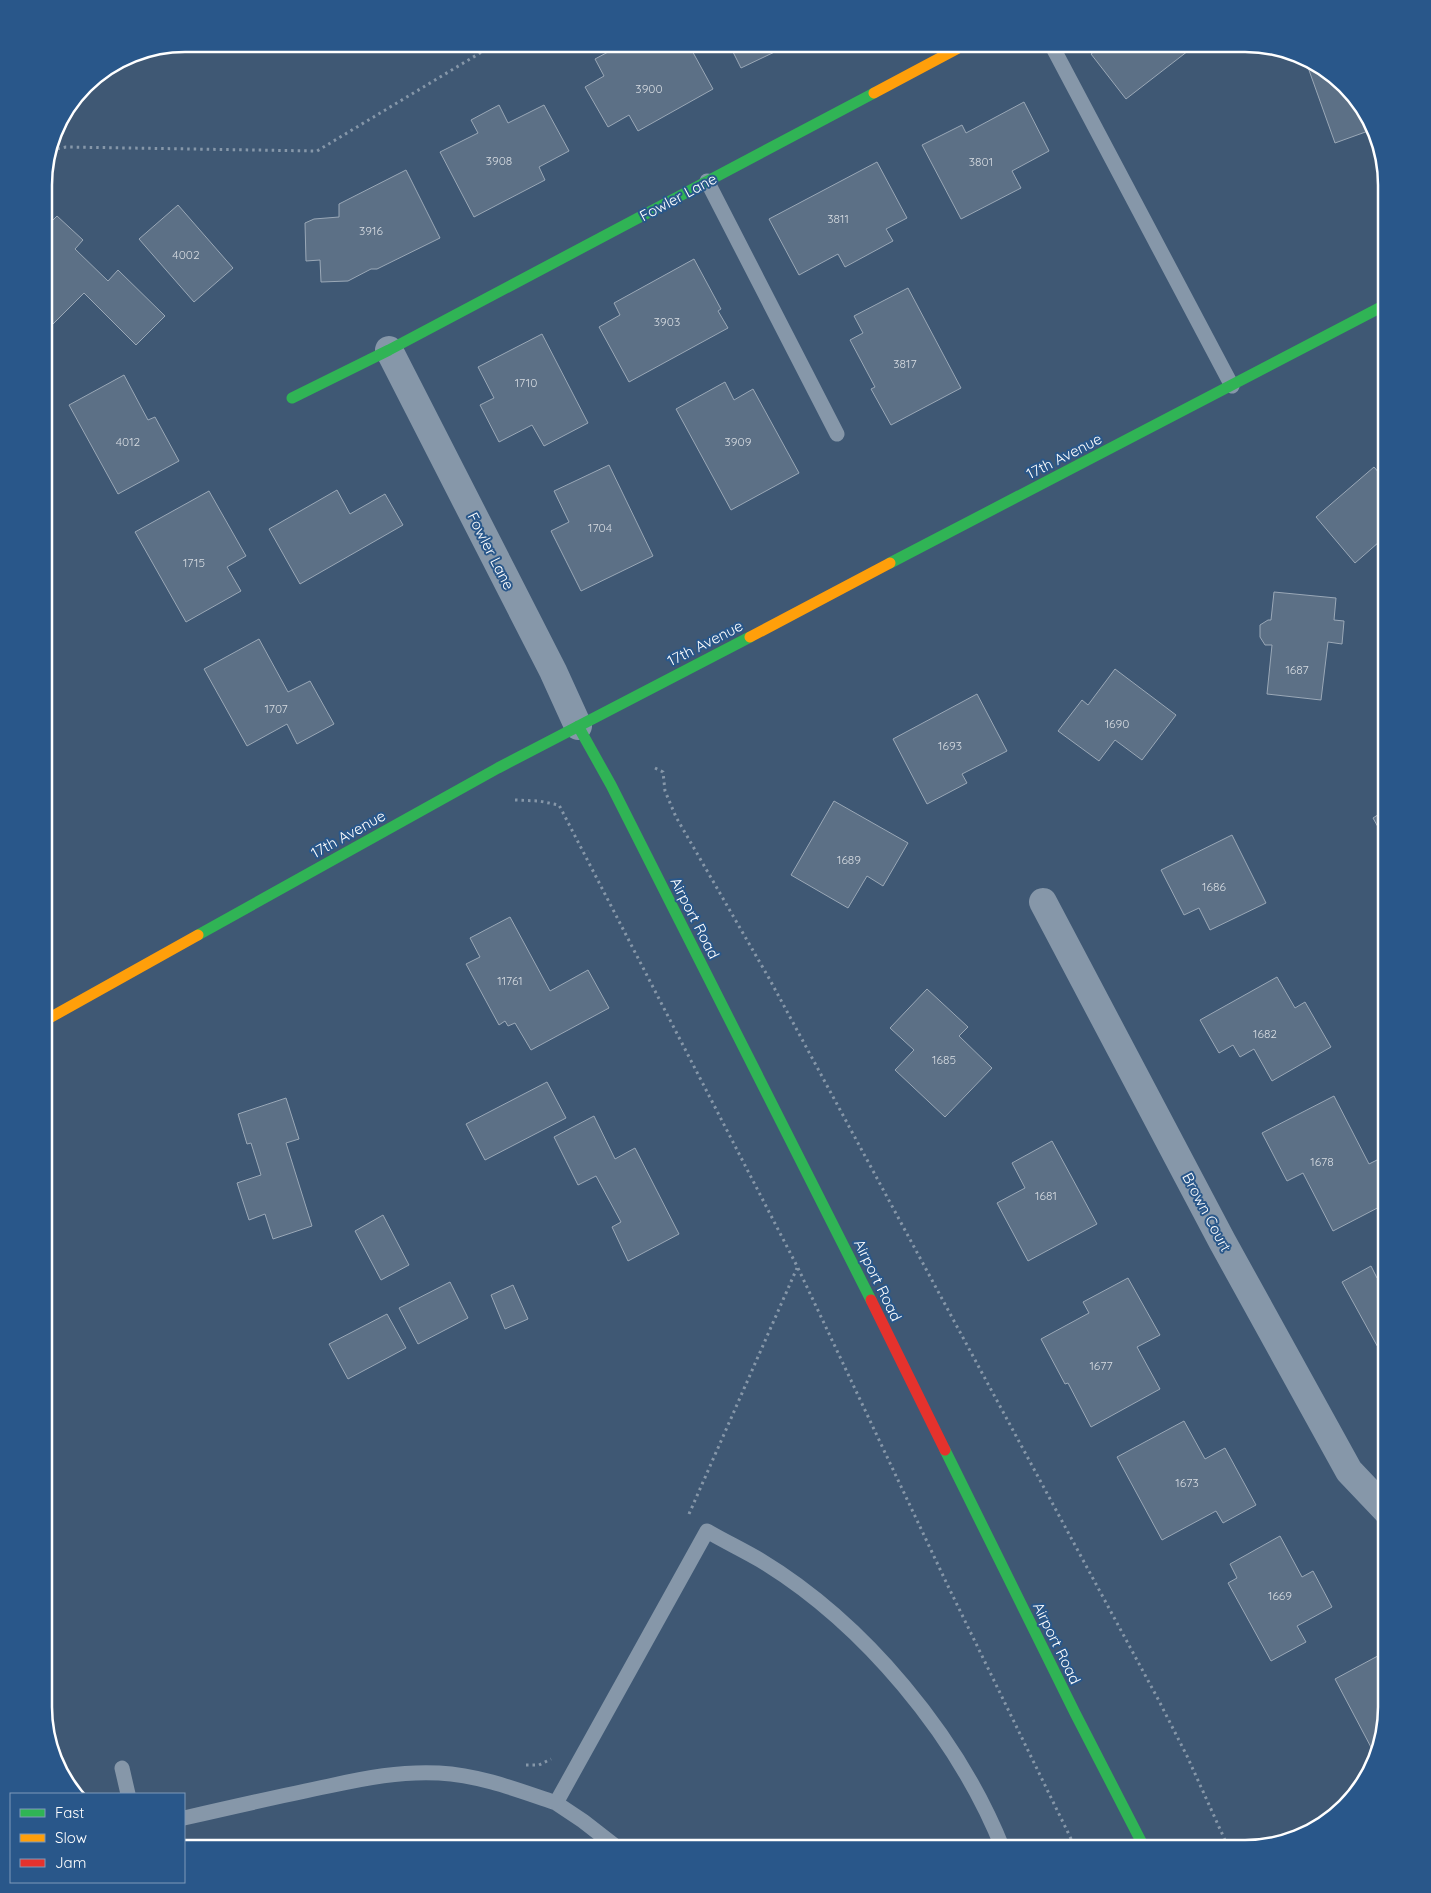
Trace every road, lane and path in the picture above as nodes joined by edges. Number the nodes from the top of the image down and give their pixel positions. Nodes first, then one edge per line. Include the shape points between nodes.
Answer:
1 (481, 52) edge
2 (950, 53) edge
3 (1056, 53) edge
4 (58, 149) edge
5 (707, 181) junction
6 (1378, 309) edge
7 (389, 350) junction
8 (1232, 386) junction
9 (292, 398) dead end
10 (837, 434) dead end
11 (578, 726) junction
12 (656, 768) dead end
13 (515, 800) dead end
14 (1043, 902) dead end
15 (52, 1016) edge
16 (798, 1268) junction
17 (1378, 1502) edge
18 (686, 1518) dead end
19 (555, 1754) dead end
20 (526, 1765) dead end
21 (122, 1768) dead end
22 (128, 1793) edge
23 (556, 1804) junction
24 (185, 1818) edge
25 (608, 1840) edge
26 (999, 1840) edge
27 (1072, 1840) edge
28 (1140, 1840) edge
29 (1225, 1840) edge

1 - 4 path via 317,151
2 - 5 main road, Fowler Lane
3 - 8 lane
5 - 7 main road, Fowler Lane
5 - 10 lane
6 - 8 main road, 17th Avenue
7 - 9 main road, Fowler Lane
7 - 11 street, Fowler Lane
8 - 11 main road, 17th Avenue
11 - 15 main road, 17th Avenue
11 - 28 main road, Airport Road via 829,1215
12 - 29 path via 663,772 665,791 676,817 770,980 1162,1707
13 - 16 path via 559,805
14 - 17 street, Brown Court via 1222,1241 1349,1471
16 - 18 path
16 - 27 path
19 - 20 path via 539,1765
21 - 22 lane
23 - 24 lane via 474,1778 439,1773 402,1773
23 - 25 lane
23 - 26 lane via 707,1531 761,1560 787,1579 839,1620 874,1654 922,1708 951,1750 972,1784

